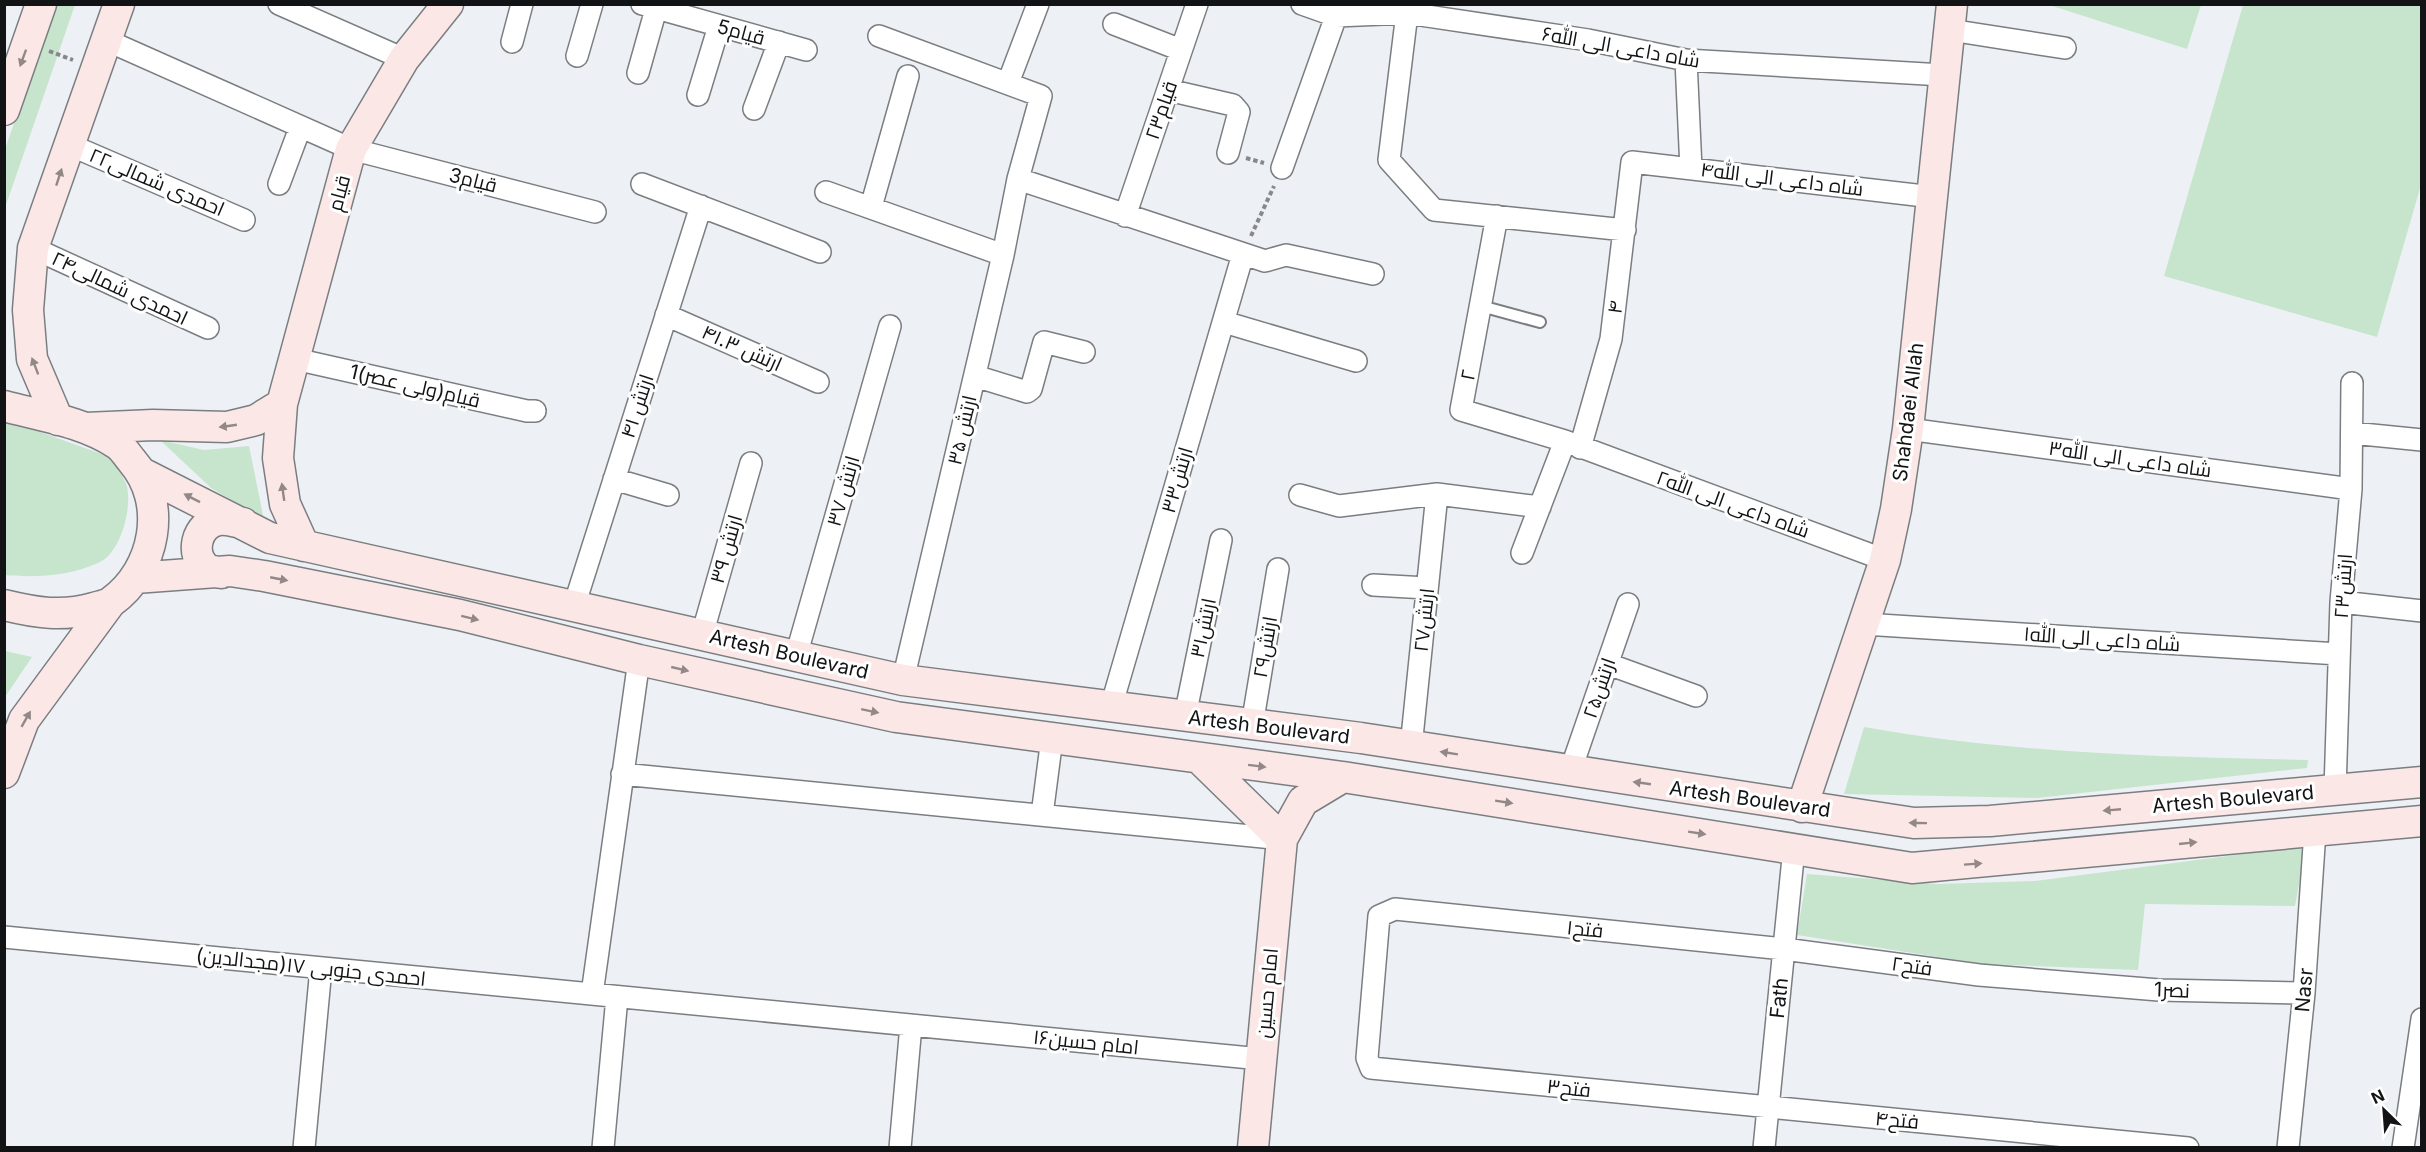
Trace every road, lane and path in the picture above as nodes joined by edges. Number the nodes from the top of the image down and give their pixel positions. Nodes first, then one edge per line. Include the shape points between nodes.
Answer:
1 (41, 4) edge
2 (119, 4) edge
3 (279, 4) edge
4 (448, 4) edge
5 (522, 4) edge
6 (592, 4) edge
7 (1038, 4) edge
8 (1197, 4) edge
9 (1302, 4) edge
10 (662, 8) edge
11 (1409, 9) edge
12 (1336, 16) junction
13 (1951, 17) edge
14 (1114, 24) dead end
15 (719, 26) junction
16 (879, 36) dead end
17 (106, 40) junction
18 (512, 42) dead end
19 (779, 42) junction
20 (28, 44) junction
21 (2066, 48) dead end
22 (806, 50) dead end
23 (1181, 50) junction
24 (577, 56) dead end
25 (404, 59) junction
26 (1686, 60) junction
27 (96, 68) junction
28 (638, 74) dead end
29 (1943, 75) junction
30 (908, 76) dead end
31 (1008, 83) junction
32 (1168, 90) junction
33 (698, 94) dead end
34 (754, 109) dead end
35 (4, 110) edge
36 (300, 128) junction
37 (70, 145) junction
38 (351, 149) junction
39 (1228, 153) joint
40 (1632, 162) joint
41 (1282, 168) junction
42 (1691, 169) junction
43 (1018, 179) junction
44 (279, 184) dead end
45 (642, 184) dead end
46 (826, 192) dead end
47 (1933, 197) junction
48 (701, 206) junction
49 (871, 207) junction
50 (595, 212) dead end
51 (1125, 216) junction
52 (1497, 216) junction
53 (244, 219) dead end
54 (1625, 230) junction
55 (33, 248) junction
56 (820, 252) dead end
57 (1243, 254) junction
58 (1003, 255) junction
59 (1373, 274) dead end
60 (17, 296) edge
61 (1480, 306) junction
62 (666, 315) junction
63 (1224, 322) junction
64 (1540, 322) dead end
65 (890, 326) dead end
66 (208, 328) dead end
67 (1084, 352) dead end
68 (295, 359) junction
69 (1356, 361) dead end
70 (975, 376) junction
71 (818, 382) dead end
72 (2352, 383) dead end
73 (282, 404) junction
74 (4, 406) edge
75 (535, 411) dead end
76 (71, 424) junction
77 (1908, 429) junction
78 (2352, 433) junction
79 (2421, 440) edge
80 (1573, 445) junction
81 (751, 464) dead end
82 (142, 473) junction
83 (615, 479) junction
84 (2351, 489) junction
85 (1437, 494) junction
86 (668, 495) dead end
87 (1300, 495) dead end
88 (1540, 507) junction
89 (243, 523) junction
90 (1221, 540) dead end
91 (304, 546) junction
92 (1522, 553) dead end
93 (1885, 560) junction
94 (1278, 569) dead end
95 (221, 573) junction
96 (135, 578) junction
97 (1373, 585) dead end
98 (1427, 588) junction
99 (2341, 602) junction
100 (110, 603) junction
101 (1628, 604) dead end
102 (4, 605) edge
103 (574, 606) junction
104 (2421, 611) edge
105 (1864, 624) junction
106 (702, 635) junction
107 (2339, 654) junction
108 (796, 656) junction
109 (639, 660) junction
110 (1608, 664) junction
111 (903, 680) junction
112 (1696, 696) dead end
113 (1111, 707) junction
114 (1185, 716) junction
115 (1252, 724) junction
116 (1052, 738) junction
117 (1411, 747) junction
118 (1199, 758) junction
119 (1570, 772) junction
120 (4, 773) edge
121 (622, 774) junction
122 (1343, 777) junction
123 (2421, 782) edge
124 (2335, 790) junction
125 (1802, 807) junction
126 (1042, 815) junction
127 (2421, 821) edge
128 (2315, 831) junction
129 (1282, 838) junction
130 (1794, 848) junction
131 (4, 937) edge
132 (1784, 949) junction
133 (321, 968) junction
134 (2040, 980) joint
135 (2304, 993) junction
136 (592, 994) junction
137 (617, 997) junction
138 (2421, 1019) edge
139 (911, 1025) junction
140 (1261, 1059) junction
141 (1371, 1068) joint
142 (1768, 1108) junction
143 (304, 1148) edge
144 (603, 1148) edge
145 (900, 1148) edge
146 (1252, 1148) edge
147 (1764, 1148) edge
148 (2188, 1148) edge
149 (2288, 1148) edge
150 (2403, 1148) edge

1 - 20 main road
2 - 17 main road
3 - 25 street
4 - 25 main road, قیام
5 - 18 street
6 - 24 street
7 - 31 street
8 - 23 street, قیام۲۳
9 - 12 street, شاه داعی الی الله۶
10 - 15 street, قیام5
10 - 28 street
11 - 12 street, شاه داعی الی الله۶
11 - 26 street, شاه داعی الی الله۶
11 - 52 street via 1389,160 1434,210
12 - 41 street
13 - 21 street
13 - 29 main road, Shahdaei Allah
14 - 23 street
15 - 19 street, قیام5
15 - 33 street
16 - 31 street
17 - 27 main road
17 - 36 street, قیام3
19 - 22 street, قیام5
19 - 34 street
20 - 27 path
20 -> 35 main road
23 - 32 street, قیام۲۳
25 - 38 main road, قیام
26 - 29 street, شاه داعی الی الله۶
26 - 42 street
27 - 37 main road
29 - 47 main road, Shahdaei Allah
30 - 49 street
31 - 43 street, ارتش ۳۵ via 1041,96
32 - 39 street via 1233,105 1239,112
32 - 51 street, قیام۲۳
36 - 38 street, قیام3
36 - 44 street
37 - 53 street, احمدی شمالی۲۲
55 -> 37 main road
38 - 50 street, قیام3
38 - 68 main road, قیام
39 - 41 path
40 - 42 street, شاه داعی الی الله۴
40 - 54 street, ۴
41 - 57 path
42 - 47 street, شاه داعی الی الله۴
43 - 51 street
43 - 58 street, ارتش ۳۵
45 - 48 street
46 - 49 street
47 - 77 main road, Shahdaei Allah
48 - 56 street
48 - 62 street, ارتش ۴۱
49 - 58 street
51 - 57 street
52 - 54 street
52 - 61 street, ۲
54 - 80 street, ۴ via 1611,339
55 - 60 main road
55 - 66 street, احمدی شمالی۲۴
57 - 59 street via 1265,261 1286,255
57 - 63 street, ارتش۳۳
58 - 70 street, ارتش ۳۵
76 -> 60 main road via 32,359
61 - 64 lane
61 - 80 street, ۲ via 1461,410
62 - 71 street, ارتش ۴۱.۳
62 - 83 street, ارتش ۴۱
63 - 69 street
63 - 113 street, ارتش۳۳
65 - 108 street, ارتش ۳۷
67 - 70 street via 1044,342 1028,392
68 - 73 main road, قیام
68 - 75 street, قیام(ولی عصر)1
70 - 111 street, ارتش ۳۵
72 - 78 street, ارتش۲۳
73 -> 76 main road via 256,420 227,427
91 -> 73 main road, قیام via 285,504 278,458
74 - 76 main road
76 - 82 main road via 118,445
77 - 84 street, شاه داعی الی الله۳
77 - 93 main road, Shahdaei Allah
78 - 79 street
78 - 84 street, ارتش۲۳
80 - 88 street, ۴
80 - 93 street, شاه داعی الی الله۲
81 - 106 street, ارتش ۳۹
89 -> 82 main road, Artesh Boulevard
82 - 96 main road via 154,507 151,545
83 - 86 street
83 - 103 street, ارتش ۴۱
84 - 99 street, ارتش۲۳
85 - 87 street via 1339,506
85 - 88 street
85 - 98 street, ارتش۲۷
88 - 92 street, ۴
89 - 91 main road, Artesh Boulevard via 270,538
89 - 95 main road via 220,519 200,532 196,543 198,555 207,568
90 - 114 street, ارتش۳۱
91 - 103 main road, Artesh Boulevard
93 - 105 main road, Shahdaei Allah
94 - 115 street, ارتش۲۹
95 - 96 main road, Artesh Boulevard
95 -> 109 main road, Artesh Boulevard via 264,576 449,613
96 - 100 main road
97 - 98 street
98 - 117 street, ارتش۲۷
99 - 104 street
99 - 107 street, ارتش۲۳
100 - 102 main road via 72,614
120 -> 100 main road via 24,720
101 - 110 street, ارتش۲۵
103 - 106 main road, Artesh Boulevard
105 - 107 street, شاه داعی الی الله۱
105 - 125 main road, Shahdaei Allah
106 - 108 main road, Artesh Boulevard
107 - 124 street, ارتش۲۳
108 - 111 main road, Artesh Boulevard
109 -> 116 main road, Artesh Boulevard via 896,717
109 - 121 street
110 - 112 street
110 - 119 street, ارتش۲۵
111 - 113 main road, Artesh Boulevard
113 - 114 main road, Artesh Boulevard
114 - 115 main road, Artesh Boulevard
115 - 117 main road, Artesh Boulevard
116 - 118 main road, Artesh Boulevard
116 - 126 street
119 -> 117 main road, Artesh Boulevard
118 -> 122 main road, Artesh Boulevard
118 - 129 main road
125 -> 119 main road, Artesh Boulevard
121 - 126 street
121 - 136 street
122 - 129 main road via 1303,801
122 -> 130 main road, Artesh Boulevard
123 - 124 main road, Artesh Boulevard
124 -> 125 main road, Artesh Boulevard via 1990,821 1914,823
126 - 129 street
127 - 128 main road, Artesh Boulevard
130 -> 128 main road, Artesh Boulevard via 1912,868
128 - 135 street, Nasr
129 - 140 main road, امام حسین
130 - 132 street, Fath
131 - 133 street, احمدی جنوبی ۱۷(مجدالدین)
132 - 134 street, ۲فتح
132 - 141 street, ۱فتح via 1395,909 1379,916 1367,1058
132 - 142 street, Fath
133 - 136 street, احمدی جنوبی ۱۷(مجدالدین)
133 - 143 street
134 - 135 street, 1نصر via 2159,990
135 - 149 street, Nasr
136 - 137 street, احمدی جنوبی ۱۷(مجدالدین)
137 - 139 street, امام حسین۱۶
137 - 144 street
138 - 150 street
139 - 140 street, امام حسین۱۶
139 - 145 street
140 - 146 main road, امام حسین
141 - 142 street, ۳فتح
142 - 147 street, Fath
142 - 148 street, فتح۴

